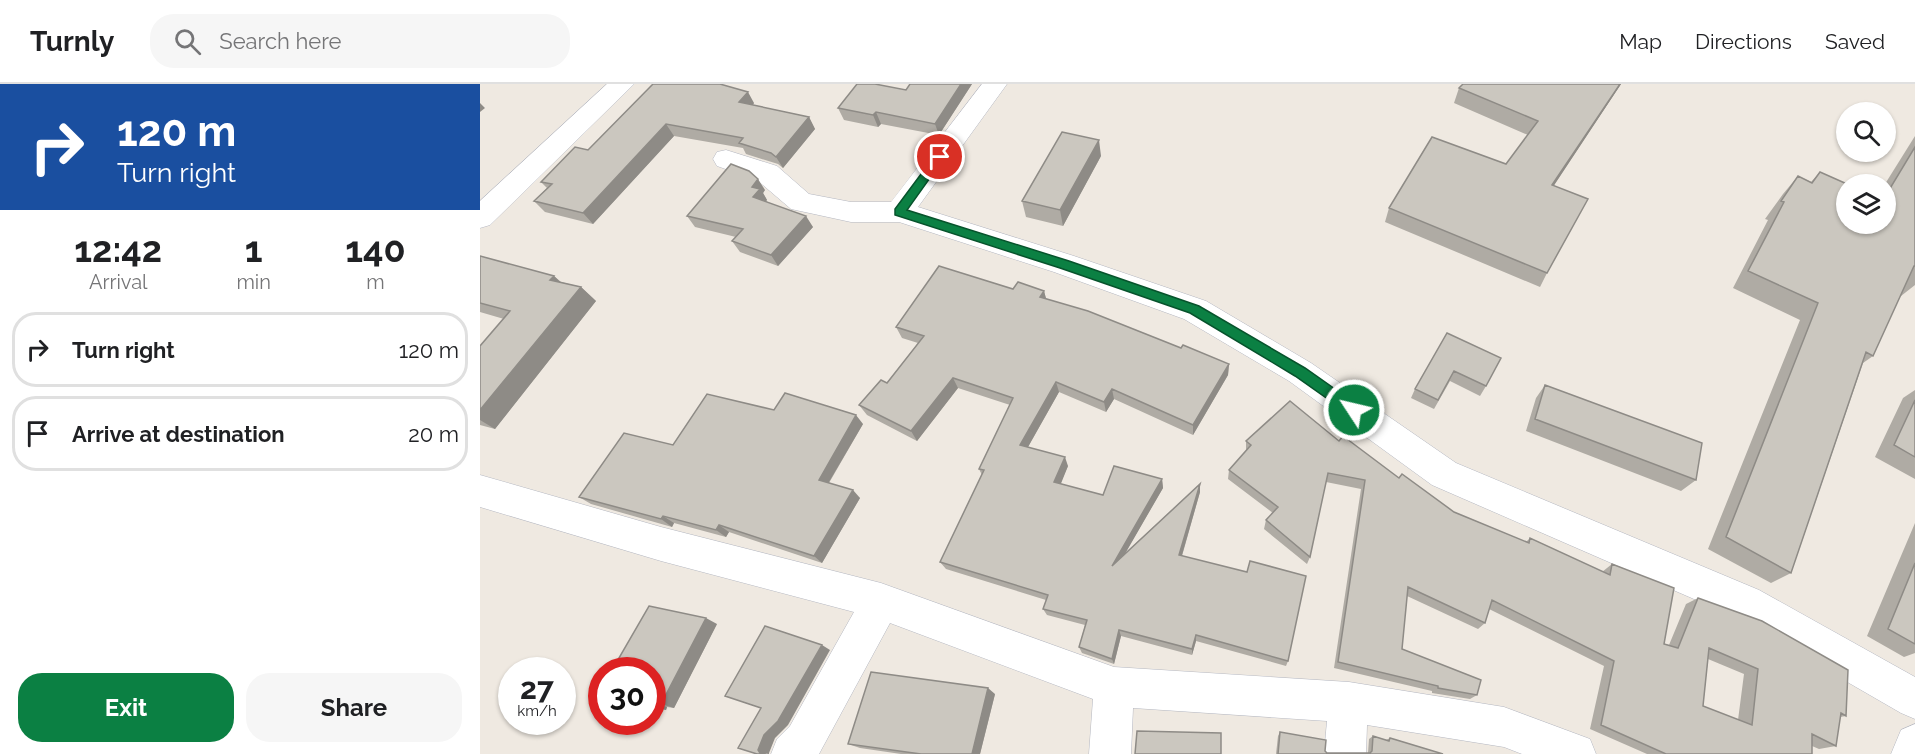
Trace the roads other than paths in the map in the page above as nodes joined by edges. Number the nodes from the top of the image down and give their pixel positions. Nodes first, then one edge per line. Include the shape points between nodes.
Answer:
1 (622, 84) edge
2 (994, 84) edge
3 (726, 159) dead end
4 (899, 212) junction
5 (480, 218) edge
6 (480, 491) edge
7 (881, 601) junction
8 (1113, 687) junction
9 (1915, 699) edge
10 (1349, 702) junction
11 (1915, 744) edge
12 (792, 754) edge
13 (1110, 754) edge
14 (1345, 754) edge
15 (1575, 754) edge
16 (1912, 754) edge

1 - 5 street
2 - 4 street
3 - 4 street via 767,172 801,202 851,212
4 - 9 street via 1195,310 1300,372 1444,474 1746,603
6 - 7 street via 661,544
7 - 8 street
7 - 12 street via 804,740
8 - 10 street
8 - 13 street
10 - 14 street
10 - 15 street via 1504,727
11 - 16 street

